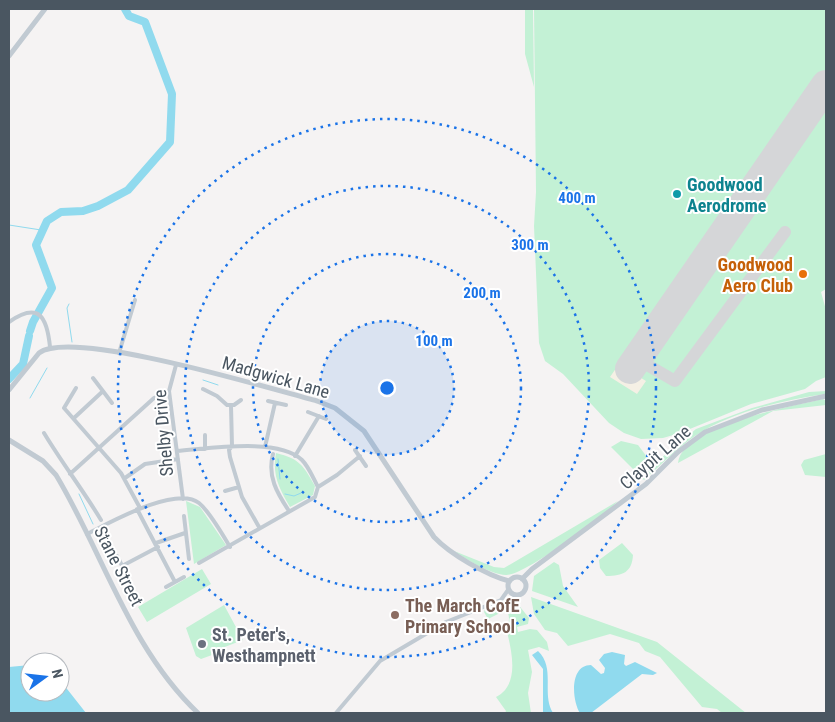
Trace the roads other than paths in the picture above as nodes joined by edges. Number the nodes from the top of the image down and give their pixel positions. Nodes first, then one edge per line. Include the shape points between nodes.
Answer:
1 (45, 9) edge
2 (9, 56) edge
3 (134, 300) dead end
4 (9, 322) edge
5 (50, 347) junction
6 (119, 352) junction
7 (176, 365) junction
8 (93, 378) dead end
9 (76, 388) dead end
10 (203, 389) dead end
11 (9, 390) edge
12 (169, 391) junction
13 (102, 392) junction
14 (826, 396) edge
15 (240, 400) dead end
16 (268, 401) dead end
17 (275, 402) junction
18 (112, 403) dead end
19 (286, 405) dead end
20 (231, 406) junction
21 (308, 412) dead end
22 (319, 416) junction
23 (74, 418) junction
24 (326, 419) dead end
25 (44, 433) dead end
26 (205, 435) dead end
27 (9, 440) edge
28 (232, 446) junction
29 (265, 447) junction
30 (100, 448) junction
31 (205, 449) junction
32 (355, 450) dead end
33 (177, 451) junction
34 (273, 454) dead end
35 (295, 456) junction
36 (360, 456) junction
37 (178, 459) junction
38 (366, 466) dead end
39 (70, 474) junction
40 (125, 478) junction
41 (318, 487) junction
42 (239, 488) junction
43 (225, 491) dead end
44 (183, 499) junction
45 (139, 509) junction
46 (289, 511) junction
47 (184, 516) dead end
48 (101, 520) dead end
49 (259, 527) junction
50 (185, 533) junction
51 (87, 534) junction
52 (157, 545) junction
53 (230, 547) junction
54 (117, 556) dead end
55 (190, 558) dead end
56 (199, 563) dead end
57 (122, 566) junction
58 (127, 575) dead end
59 (184, 577) dead end
60 (522, 579) junction
61 (509, 581) junction
62 (175, 582) junction
63 (166, 588) dead end
64 (508, 590) junction
65 (198, 713) edge
66 (336, 713) edge

1 - 2 street
3 - 6 street
4 - 5 street via 25,312 41,316 47,325
5 - 6 street, Madgwick Lane
5 - 11 street via 39,353
6 - 7 street, Madgwick Lane
7 - 12 street, Shelby Drive
7 - 61 street, Madgwick Lane via 317,400 335,408 358,424 371,439 441,545
8 - 13 street
9 - 23 street via 64,408
10 - 20 street
12 - 30 street via 154,398
12 - 33 street, Shelby Drive
13 - 18 street
13 - 23 street
14 - 60 street, Claypit Lane via 744,416 697,437 646,484
15 - 20 street
16 - 17 street
17 - 19 street
17 - 29 street
20 - 28 street
21 - 22 street
22 - 24 street
22 - 35 street
23 - 30 street
25 - 39 street
26 - 31 street
27 - 51 street, Stane Street via 49,467
28 - 29 street
28 - 31 street
28 - 42 street via 229,453
29 - 35 street
30 - 39 street
30 - 40 street
31 - 33 street
32 - 36 street
33 - 37 street, Shelby Drive
34 - 46 street via 270,468 273,482
35 - 41 street via 303,461
36 - 38 street
36 - 41 street
37 - 40 street via 145,464
37 - 44 street, Shelby Drive
39 - 48 street
40 - 45 street
41 - 46 street via 315,497
42 - 43 street
42 - 49 street
44 - 45 street via 153,503
44 - 53 street via 200,504
45 - 51 street
45 - 52 street
46 - 49 street
47 - 50 street
49 - 53 street
50 - 52 street
50 - 55 street
51 - 65 street, Stane Street via 148,648 172,684
52 - 57 street
52 - 62 street
53 - 56 street
54 - 57 street
57 - 58 street
59 - 62 street
60 - 61 street via 516,577
60 - 64 street via 526,588 521,594 514,595
61 - 64 street
62 - 63 street
64 - 66 street via 501,600 446,622 380,662

